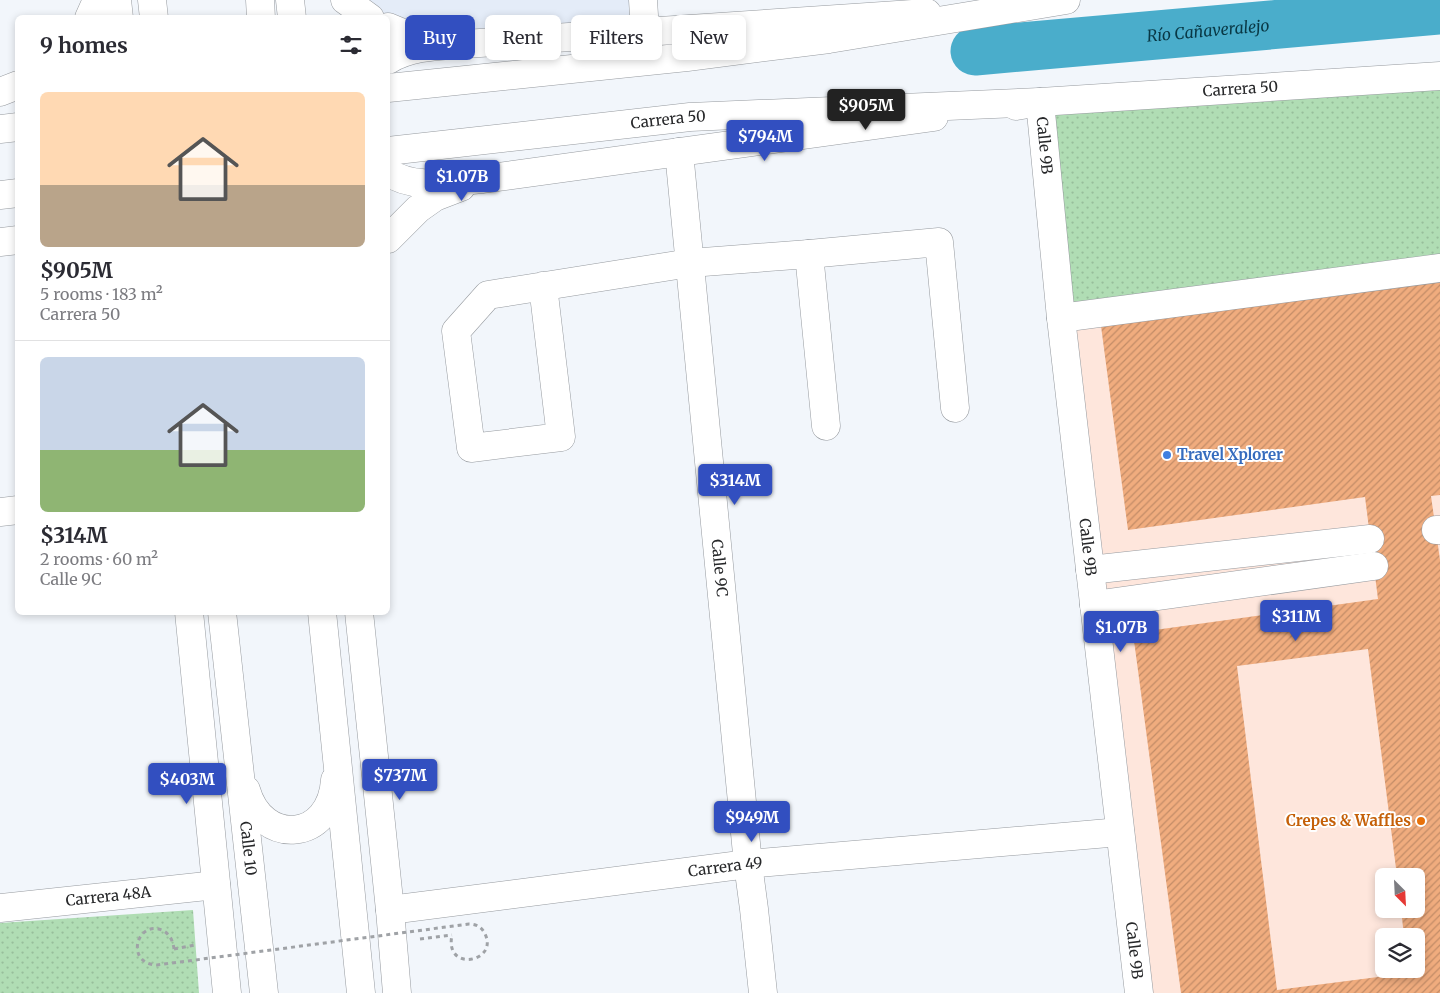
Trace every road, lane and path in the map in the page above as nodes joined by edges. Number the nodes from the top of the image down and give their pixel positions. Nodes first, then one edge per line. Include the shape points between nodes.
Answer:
1 (97, 0) edge
2 (117, 0) edge
3 (152, 0) edge
4 (260, 0) edge
5 (290, 0) edge
6 (345, 0) edge
7 (643, 0) edge
8 (1066, 0) edge
9 (1024, 3) edge
10 (90, 15) edge
11 (119, 15) edge
12 (154, 15) edge
13 (261, 15) edge
14 (292, 15) edge
15 (366, 15) edge
16 (644, 15) edge
17 (390, 28) edge
18 (662, 30) edge
19 (405, 34) edge
20 (571, 36) edge
21 (475, 43) edge
22 (405, 52) edge
23 (390, 59) edge
24 (1440, 76) edge
25 (1405, 79) junction
26 (15, 86) edge
27 (390, 88) edge
28 (1440, 89) edge
29 (0, 92) edge
30 (0, 97) edge
31 (15, 98) edge
32 (1040, 102) junction
33 (15, 127) edge
34 (0, 129) edge
35 (390, 151) edge
36 (679, 152) junction
37 (390, 173) edge
38 (483, 179) junction
39 (15, 193) edge
40 (0, 195) edge
41 (390, 236) edge
42 (809, 254) junction
43 (690, 263) junction
44 (1440, 268) edge
45 (543, 286) junction
46 (1061, 318) junction
47 (954, 408) dead end
48 (826, 426) dead end
49 (15, 510) edge
50 (0, 512) edge
51 (1370, 539) dead end
52 (1374, 566) dead end
53 (1090, 570) junction
54 (1094, 604) junction
55 (190, 615) edge
56 (222, 615) edge
57 (322, 615) edge
58 (359, 615) edge
59 (337, 758) junction
60 (240, 769) junction
61 (1120, 832) junction
62 (748, 864) junction
63 (216, 885) junction
64 (0, 908) edge
65 (390, 910) junction
66 (416, 940) dead end
67 (203, 943) dead end
68 (227, 993) edge
69 (264, 993) edge
70 (361, 993) edge
71 (397, 993) edge
72 (763, 993) edge
73 (1139, 993) edge

1 - 10 street
2 - 11 street
3 - 12 street
4 - 13 street
5 - 14 street
6 - 15 street
7 - 16 street
8 - 9 street
9 - 18 street
9 - 27 street via 829,39
17 - 19 street
20 - 21 street
22 - 23 street
24 - 25 street, Carrera 50
25 - 28 street
25 - 32 street, Carrera 50
26 - 29 street
30 - 31 street
32 - 35 street, Carrera 50 via 690,117
32 - 36 street, Carrera 50
32 - 46 street, Calle 9B
33 - 34 street
36 - 38 street, Carrera 50
36 - 43 street, Calle 9C
37 - 38 street via 420,184
38 - 41 street via 435,197
39 - 40 street
42 - 43 street
42 - 47 street via 939,242
42 - 48 street
43 - 45 street
43 - 62 street, Calle 9C
44 - 46 street
45 - 45 street via 488,295 456,331 471,448 561,437
46 - 53 street, Calle 9B
49 - 50 street
51 - 53 street
52 - 54 street
53 - 54 street, Calle 9B
54 - 61 street, Calle 9B
55 - 63 street
56 - 60 street, Calle 10
57 - 59 street
58 - 65 street
59 - 60 street via 334,789 327,810 311,825 296,830 278,828 255,811
59 - 70 street
60 - 69 street, Calle 10
61 - 62 street, Carrera 49
61 - 73 street, Calle 9B
62 - 65 street, Carrera 49
62 - 72 street, Calle 9C
63 - 64 street, Carrera 48A
63 - 68 street
65 - 71 street
66 - 67 path, bridge via 452,935 450,943 456,955 472,960 479,957 487,941 478,926 469,924 157,965 142,960 137,946 144,933 155,929 169,935 174,949

